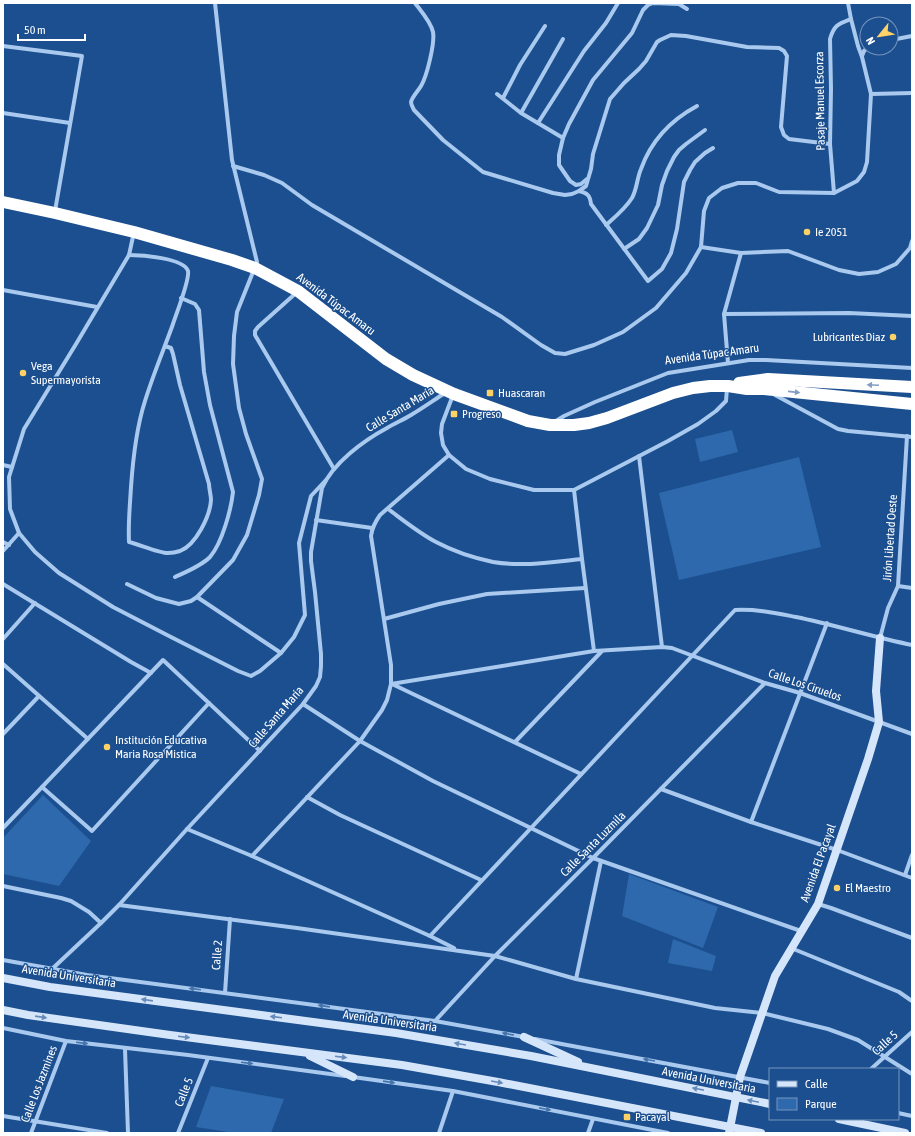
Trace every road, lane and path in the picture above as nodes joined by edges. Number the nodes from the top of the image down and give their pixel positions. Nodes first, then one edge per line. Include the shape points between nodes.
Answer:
1 (215, 3) edge
2 (415, 3) edge
3 (618, 3) edge
4 (848, 3) edge
5 (686, 8) dead end
6 (851, 19) junction
7 (545, 26) dead end
8 (912, 36) edge
9 (899, 38) edge
10 (563, 39) dead end
11 (3, 46) edge
12 (859, 48) edge
13 (862, 56) edge
14 (912, 93) edge
15 (498, 94) dead end
16 (871, 94) junction
17 (503, 98) junction
18 (697, 106) dead end
19 (521, 112) junction
20 (3, 113) edge
21 (70, 123) junction
22 (538, 123) junction
23 (705, 130) dead end
24 (563, 138) junction
25 (830, 144) junction
26 (713, 148) dead end
27 (233, 166) junction
28 (589, 177) junction
29 (579, 191) junction
30 (834, 193) junction
31 (3, 202) edge
32 (55, 213) junction
33 (606, 225) junction
34 (134, 232) junction
35 (912, 241) edge
36 (701, 247) junction
37 (624, 249) junction
38 (740, 253) junction
39 (129, 255) junction
40 (255, 268) junction
41 (3, 290) edge
42 (298, 291) junction
43 (181, 298) junction
44 (97, 307) junction
45 (724, 314) junction
46 (912, 316) edge
47 (165, 346) junction
48 (728, 364) junction
49 (912, 368) edge
50 (728, 386) junction
51 (912, 387) edge
52 (764, 389) junction
53 (451, 393) junction
54 (912, 404) edge
55 (550, 425) junction
56 (907, 436) junction
57 (912, 437) edge
58 (449, 455) junction
59 (639, 456) junction
60 (3, 465) edge
61 (12, 467) junction
62 (334, 469) junction
63 (326, 480) junction
64 (574, 490) junction
65 (388, 509) junction
66 (316, 520) junction
67 (372, 528) junction
68 (19, 533) junction
69 (3, 542) edge
70 (9, 545) junction
71 (3, 551) edge
72 (582, 559) junction
73 (175, 577) dead end
74 (3, 584) edge
75 (127, 584) dead end
76 (898, 586) junction
77 (585, 588) junction
78 (912, 588) edge
79 (196, 597) junction
80 (35, 603) junction
81 (384, 619) junction
82 (827, 623) junction
83 (880, 638) junction
84 (3, 639) edge
85 (912, 645) edge
86 (662, 648) junction
87 (594, 651) junction
88 (602, 651) junction
89 (281, 653) junction
90 (692, 656) junction
91 (3, 664) edge
92 (151, 673) junction
93 (765, 682) junction
94 (391, 684) junction
95 (800, 693) junction
96 (39, 696) junction
97 (209, 703) junction
98 (303, 704) junction
99 (879, 722) junction
100 (3, 734) edge
101 (912, 734) edge
102 (88, 739) junction
103 (360, 741) junction
104 (515, 742) junction
105 (260, 751) junction
106 (581, 774) junction
107 (42, 787) junction
108 (661, 788) junction
109 (307, 797) junction
110 (751, 822) junction
111 (3, 828) edge
112 (530, 828) junction
113 (187, 829) junction
114 (837, 850) junction
115 (912, 855) edge
116 (252, 856) junction
117 (593, 858) junction
118 (601, 861) junction
119 (905, 876) junction
120 (912, 878) edge
121 (481, 880) junction
122 (3, 886) edge
123 (818, 904) junction
124 (119, 905) junction
125 (230, 919) junction
126 (101, 922) junction
127 (802, 931) junction
128 (430, 936) junction
129 (912, 938) edge
130 (791, 948) junction
131 (458, 950) junction
132 (495, 956) junction
133 (3, 960) edge
134 (52, 969) junction
135 (3, 978) edge
136 (576, 979) junction
137 (224, 993) junction
138 (912, 1001) edge
139 (3, 1010) edge
140 (762, 1013) junction
141 (435, 1021) junction
142 (3, 1028) edge
143 (912, 1032) edge
144 (524, 1037) junction
145 (66, 1041) junction
146 (125, 1049) junction
147 (302, 1052) junction
148 (884, 1057) junction
149 (208, 1058) junction
150 (589, 1068) junction
151 (872, 1068) edge
152 (912, 1074) edge
153 (353, 1077) junction
154 (740, 1077) junction
155 (769, 1083) edge
156 (453, 1091) junction
157 (736, 1097) junction
158 (769, 1104) edge
159 (899, 1113) edge
160 (3, 1116) edge
161 (912, 1116) edge
162 (593, 1119) junction
163 (845, 1120) edge
164 (36, 1122) junction
165 (730, 1130) edge
166 (88, 1132) edge
167 (31, 1133) edge
168 (107, 1133) edge
169 (128, 1133) edge
170 (178, 1133) edge
171 (439, 1133) edge
172 (588, 1133) edge
173 (668, 1133) edge
174 (761, 1133) edge
175 (906, 1133) edge

1 - 27 street
2 - 29 street via 433,31 434,43 425,76 411,101 414,110 443,140 483,172 553,193 566,195
3 - 22 street
4 - 6 street
5 - 24 street via 679,4 653,3 643,10 632,33 593,80
6 - 12 street
6 - 25 street, Pasaje Manuel Escorza via 838,24 830,39
7 - 17 street
8 - 9 street
10 - 19 street
11 - 21 street via 82,56
13 - 16 street
14 - 16 street
15 - 17 street
16 - 30 street via 867,162 864,172 857,181
17 - 19 street
18 - 33 street via 678,118 657,139 640,170 631,200
19 - 22 street
20 - 21 street
21 - 32 street
22 - 24 street
23 - 37 street via 674,157 667,171 658,205 647,228
24 - 28 street via 559,165 576,185
25 - 28 street via 789,139 784,135 781,127 787,56 782,50 671,36 657,42 643,65 610,99 593,154
25 - 30 street, Pasaje Manuel Escorza
26 - 37 street via 695,162 684,182 678,228 671,253 662,269 648,281
27 - 36 street via 282,183 312,205 502,317 555,353 565,354 623,332 656,308 686,273
27 - 40 street via 257,262
28 - 29 street via 586,186
29 - 33 street via 589,195 591,204
30 - 36 street via 779,192 756,184 738,183 722,188 710,198 704,211
31 - 32 highway, Avenida Túpac Amaru
32 - 34 highway, Avenida Túpac Amaru
33 - 37 street
34 - 39 street
34 - 40 highway, Avenida Túpac Amaru
35 - 38 street via 910,248 896,264 878,272 859,274 839,270 788,250
36 - 38 street
38 - 45 street
39 - 43 street via 145,255 185,266 188,278
39 - 44 street
40 - 42 highway, Avenida Túpac Amaru
40 - 79 street via 237,312 233,364 239,408 262,479 247,535 240,548 233,560
41 - 44 street
42 - 53 highway, Avenida Túpac Amaru via 386,359
42 - 62 street via 258,327 255,335
43 - 47 street
43 - 73 street via 195,304 199,310 204,372 210,405 233,492 225,527 210,557
44 - 61 street via 24,429
45 - 46 street via 850,313
45 - 48 street
47 - 47 street via 174,354 211,500 201,529 195,538 180,551 166,553 129,542 128,526 136,436 145,401
48 - 49 street, Avenida Túpac Amaru via 766,360
48 - 55 street, Avenida Túpac Amaru via 668,373 564,416
51 -> 50 highway, Avenida Túpac Amaru via 768,379
50 - 52 highway, Avenida Túpac Amaru
50 - 55 highway, Avenida Túpac Amaru via 692,388 673,393 589,423
50 - 59 street via 726,401 716,411 668,442
52 -> 54 highway, Avenida Túpac Amaru
52 - 56 street via 838,429
53 - 55 highway, Avenida Túpac Amaru via 528,421
53 - 58 street via 441,433
53 - 62 street, Calle Santa María via 361,444
56 - 57 street
56 - 76 street, Jirón Libertad Oeste
58 - 64 street via 466,469 505,483 534,490
58 - 65 street
59 - 64 street
59 - 86 street
60 - 61 street
61 - 68 street via 9,477 10,509
62 - 63 street, Calle Santa María
63 - 66 street, Calle Santa María
63 - 89 street via 311,496 299,543 305,615 294,637
64 - 72 street
65 - 67 street via 380,515
65 - 72 street via 435,542 494,562 546,563
66 - 67 street
66 - 98 street, Calle Santa María via 311,561 321,666 316,686
67 - 81 street via 371,536
68 - 70 street
68 - 89 street via 35,552 59,573 113,607 238,671 251,676
69 - 70 street
70 - 71 street
72 - 77 street
74 - 80 street
75 - 79 street via 156,598 179,604
76 - 78 street
76 - 83 street, Jirón Libertad Oeste via 888,608
77 - 81 street via 487,594
77 - 87 street
79 - 89 street
80 - 84 street
80 - 92 street
81 - 94 street via 391,665
82 - 83 street
82 - 90 street via 768,611 735,610
82 - 95 street
83 - 85 street
83 - 99 street, Avenida El Pacayal via 876,692
86 - 88 street, Calle Los Ciruelos
86 - 90 street, Calle Los Ciruelos via 672,648
87 - 88 street, Calle Los Ciruelos
87 - 94 street, Calle Los Ciruelos
88 - 104 street
90 - 93 street, Calle Los Ciruelos
90 - 106 street
91 - 96 street
92 - 97 street via 163,660
92 - 102 street
93 - 95 street, Calle Los Ciruelos
93 - 108 street, Calle Santa Luzmila
94 - 103 street via 382,710
94 - 104 street
95 - 99 street, Calle Los Ciruelos
95 - 110 street
96 - 100 street
96 - 102 street
97 - 105 street
97 - 107 street via 92,831
98 - 103 street
98 - 105 street, Calle Santa María
99 - 101 street, Calle Los Ciruelos
99 - 114 street, Avenida El Pacayal
102 - 107 street
103 - 109 street
103 - 112 street via 433,781
104 - 106 street
105 - 113 street, Calle Santa María
106 - 112 street
107 - 111 street
108 - 110 street
108 - 117 street, Calle Santa Luzmila
109 - 116 street
109 - 121 street via 340,815
110 - 114 street
112 - 117 street
112 - 121 street
113 - 116 street
113 - 124 street, Calle Santa María
114 - 119 street
114 - 123 street, Avenida El Pacayal
115 - 119 street
116 - 128 street
117 - 118 street
117 - 132 street, Calle Santa Luzmila
118 - 127 street
118 - 136 street
119 - 120 street
121 - 128 street
122 - 126 street via 71,901
123 - 127 street, Avenida El Pacayal
123 - 129 street
124 - 125 street
124 - 126 street, Calle Santa María
125 - 131 street
125 - 137 street, Calle 2
126 - 134 street, Calle Santa María
127 - 130 street, Avenida El Pacayal
128 - 131 street
130 - 138 street via 899,992
130 - 140 street, Avenida El Pacayal via 775,976
131 - 132 street
132 - 136 street
132 - 141 street, Calle Santa Luzmila
133 - 134 street
137 -> 134 street
150 -> 135 street, Avenida Universitaria via 396,1033 50,987
136 - 140 street via 715,1008
141 -> 137 street
139 -> 147 street
140 - 148 street via 828,1028 858,1040
140 - 154 street, Avenida El Pacayal
144 -> 141 street
142 - 145 street
143 - 148 street, Calle 5
144 - 150 street
154 -> 144 street
145 -> 146 street
145 - 164 street, Calle Los Jazmines
146 - 149 street
146 - 169 street
147 - 153 street
147 -> 165 street via 490,1080
148 - 151 street, Calle 5
148 - 152 street
149 -> 153 street
149 - 170 street, Calle 5
157 -> 150 street, Avenida Universitaria
153 -> 156 street
154 - 155 street
154 - 157 street, Avenida El Pacayal
156 -> 162 street
156 - 171 street
158 -> 157 street, Avenida Universitaria
157 - 165 street, Avenida El Pacayal
159 - 161 street
160 - 164 street
162 - 172 street
162 - 173 street
163 - 175 street
164 - 166 street
164 - 167 street, Calle Los Jazmines
165 - 174 street
166 - 168 street

